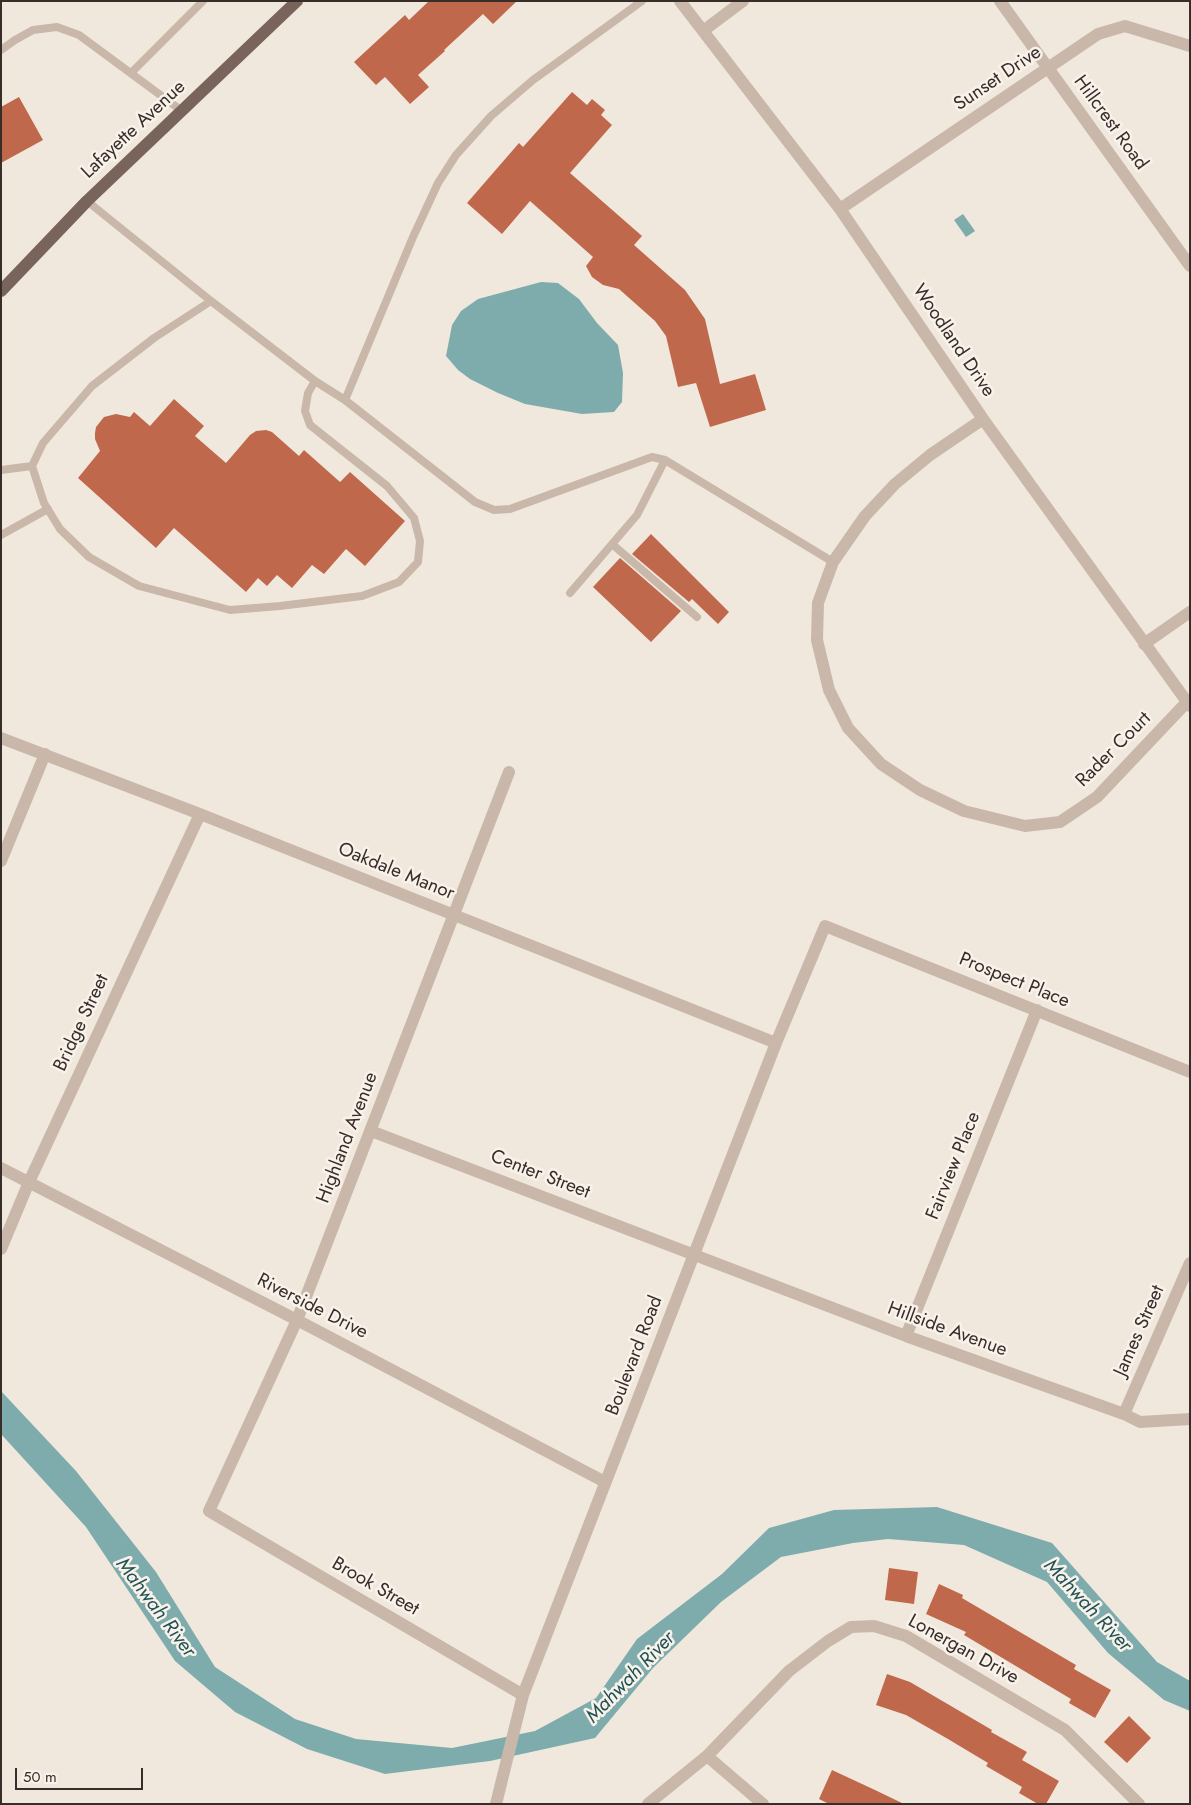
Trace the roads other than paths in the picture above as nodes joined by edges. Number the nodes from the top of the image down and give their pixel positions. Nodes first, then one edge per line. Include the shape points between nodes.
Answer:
1 (202, 1) edge
2 (297, 1) edge
3 (642, 1) edge
4 (680, 1) edge
5 (744, 1) edge
6 (1000, 1) edge
7 (703, 31) junction
8 (1190, 46) edge
9 (1, 50) edge
10 (1048, 68) junction
11 (131, 74) junction
12 (182, 111) junction
13 (87, 201) junction
14 (840, 209) junction
15 (1190, 266) edge
16 (1, 291) edge
17 (211, 301) junction
18 (315, 381) junction
19 (345, 400) junction
20 (984, 419) junction
21 (665, 460) junction
22 (32, 466) junction
23 (1, 470) edge
24 (48, 508) junction
25 (1, 535) edge
26 (612, 544) junction
27 (833, 562) junction
28 (570, 593) dead end
29 (1190, 612) edge
30 (697, 617) dead end
31 (1144, 644) junction
32 (1188, 704) edge
33 (1, 738) edge
34 (45, 754) junction
35 (509, 772) dead end
36 (200, 814) junction
37 (1, 861) edge
38 (454, 916) junction
39 (824, 926) joint
40 (1037, 1010) junction
41 (776, 1043) junction
42 (1190, 1072) edge
43 (371, 1131) junction
44 (1, 1168) edge
45 (29, 1182) junction
46 (1, 1249) edge
47 (694, 1255) junction
48 (1190, 1263) edge
49 (297, 1320) junction
50 (906, 1336) junction
51 (1124, 1414) junction
52 (1190, 1419) edge
53 (605, 1482) junction
54 (209, 1511) joint
55 (523, 1695) junction
56 (707, 1756) junction
57 (496, 1804) edge
58 (648, 1804) edge
59 (763, 1804) edge
60 (1139, 1804) edge

1 - 11 lane
2 - 12 main road, Lafayette Avenue
3 - 19 lane via 533,80 491,116 456,155 434,192
4 - 7 street, Woodland Drive
5 - 7 street
6 - 10 street, Hillcrest Road
7 - 14 street, Woodland Drive
8 - 10 street, Sunset Drive via 1125,26 1098,34
9 - 11 lane via 33,30 57,27 79,35
10 - 14 street, Sunset Drive
10 - 15 street, Hillcrest Road
11 - 12 lane
12 - 13 main road, Lafayette Avenue
13 - 16 main road, Lafayette Avenue
13 - 17 lane
14 - 20 street, Woodland Drive
17 - 18 lane
17 - 22 lane via 154,338 92,386 43,443
18 - 19 lane
18 - 24 lane via 308,393 305,411 310,425 387,486 414,518 420,541 418,562 399,582 362,596 230,610 139,586 89,557 60,528
19 - 21 lane via 475,502 494,510 510,509 652,457
20 - 27 street, Rader Court via 930,455 895,484 865,516
20 - 31 street, Woodland Drive
21 - 26 lane via 637,515
21 - 27 lane
22 - 23 lane
22 - 24 lane
24 - 25 lane
26 - 28 lane
26 - 30 lane
27 - 32 street, Rader Court via 818,603 817,640 829,690 848,728 881,764 920,790 964,812 1025,826 1060,822 1097,796
29 - 31 street
31 - 32 street, Woodland Drive
33 - 34 street, Oakdale Manor
34 - 36 street, Oakdale Manor
34 - 37 street
35 - 38 street, Highland Avenue
36 - 38 street, Oakdale Manor
36 - 45 street, Bridge Street
38 - 41 street, Oakdale Manor
38 - 43 street, Highland Avenue
39 - 40 street, Prospect Place
39 - 41 street, Boulevard Road
40 - 42 street, Prospect Place
40 - 50 street, Fairview Place
41 - 47 street, Boulevard Road
43 - 47 street, Center Street
43 - 49 street, Highland Avenue
44 - 45 street, Riverside Drive
45 - 46 street, Bridge Street
45 - 49 street, Riverside Drive
47 - 50 street, Hillside Avenue
47 - 53 street, Boulevard Road
48 - 51 street, James Street
49 - 53 street, Riverside Drive
49 - 54 street, Highland Avenue
50 - 51 street, Hillside Avenue
51 - 52 street, Hillside Avenue via 1140,1422
53 - 55 street, Boulevard Road
54 - 55 street, Brook Street
55 - 57 street, Boulevard Road
56 - 58 street, Lonergan Drive
56 - 59 street
56 - 60 street, Lonergan Drive via 789,1671 851,1627 874,1626 906,1636 1065,1730

